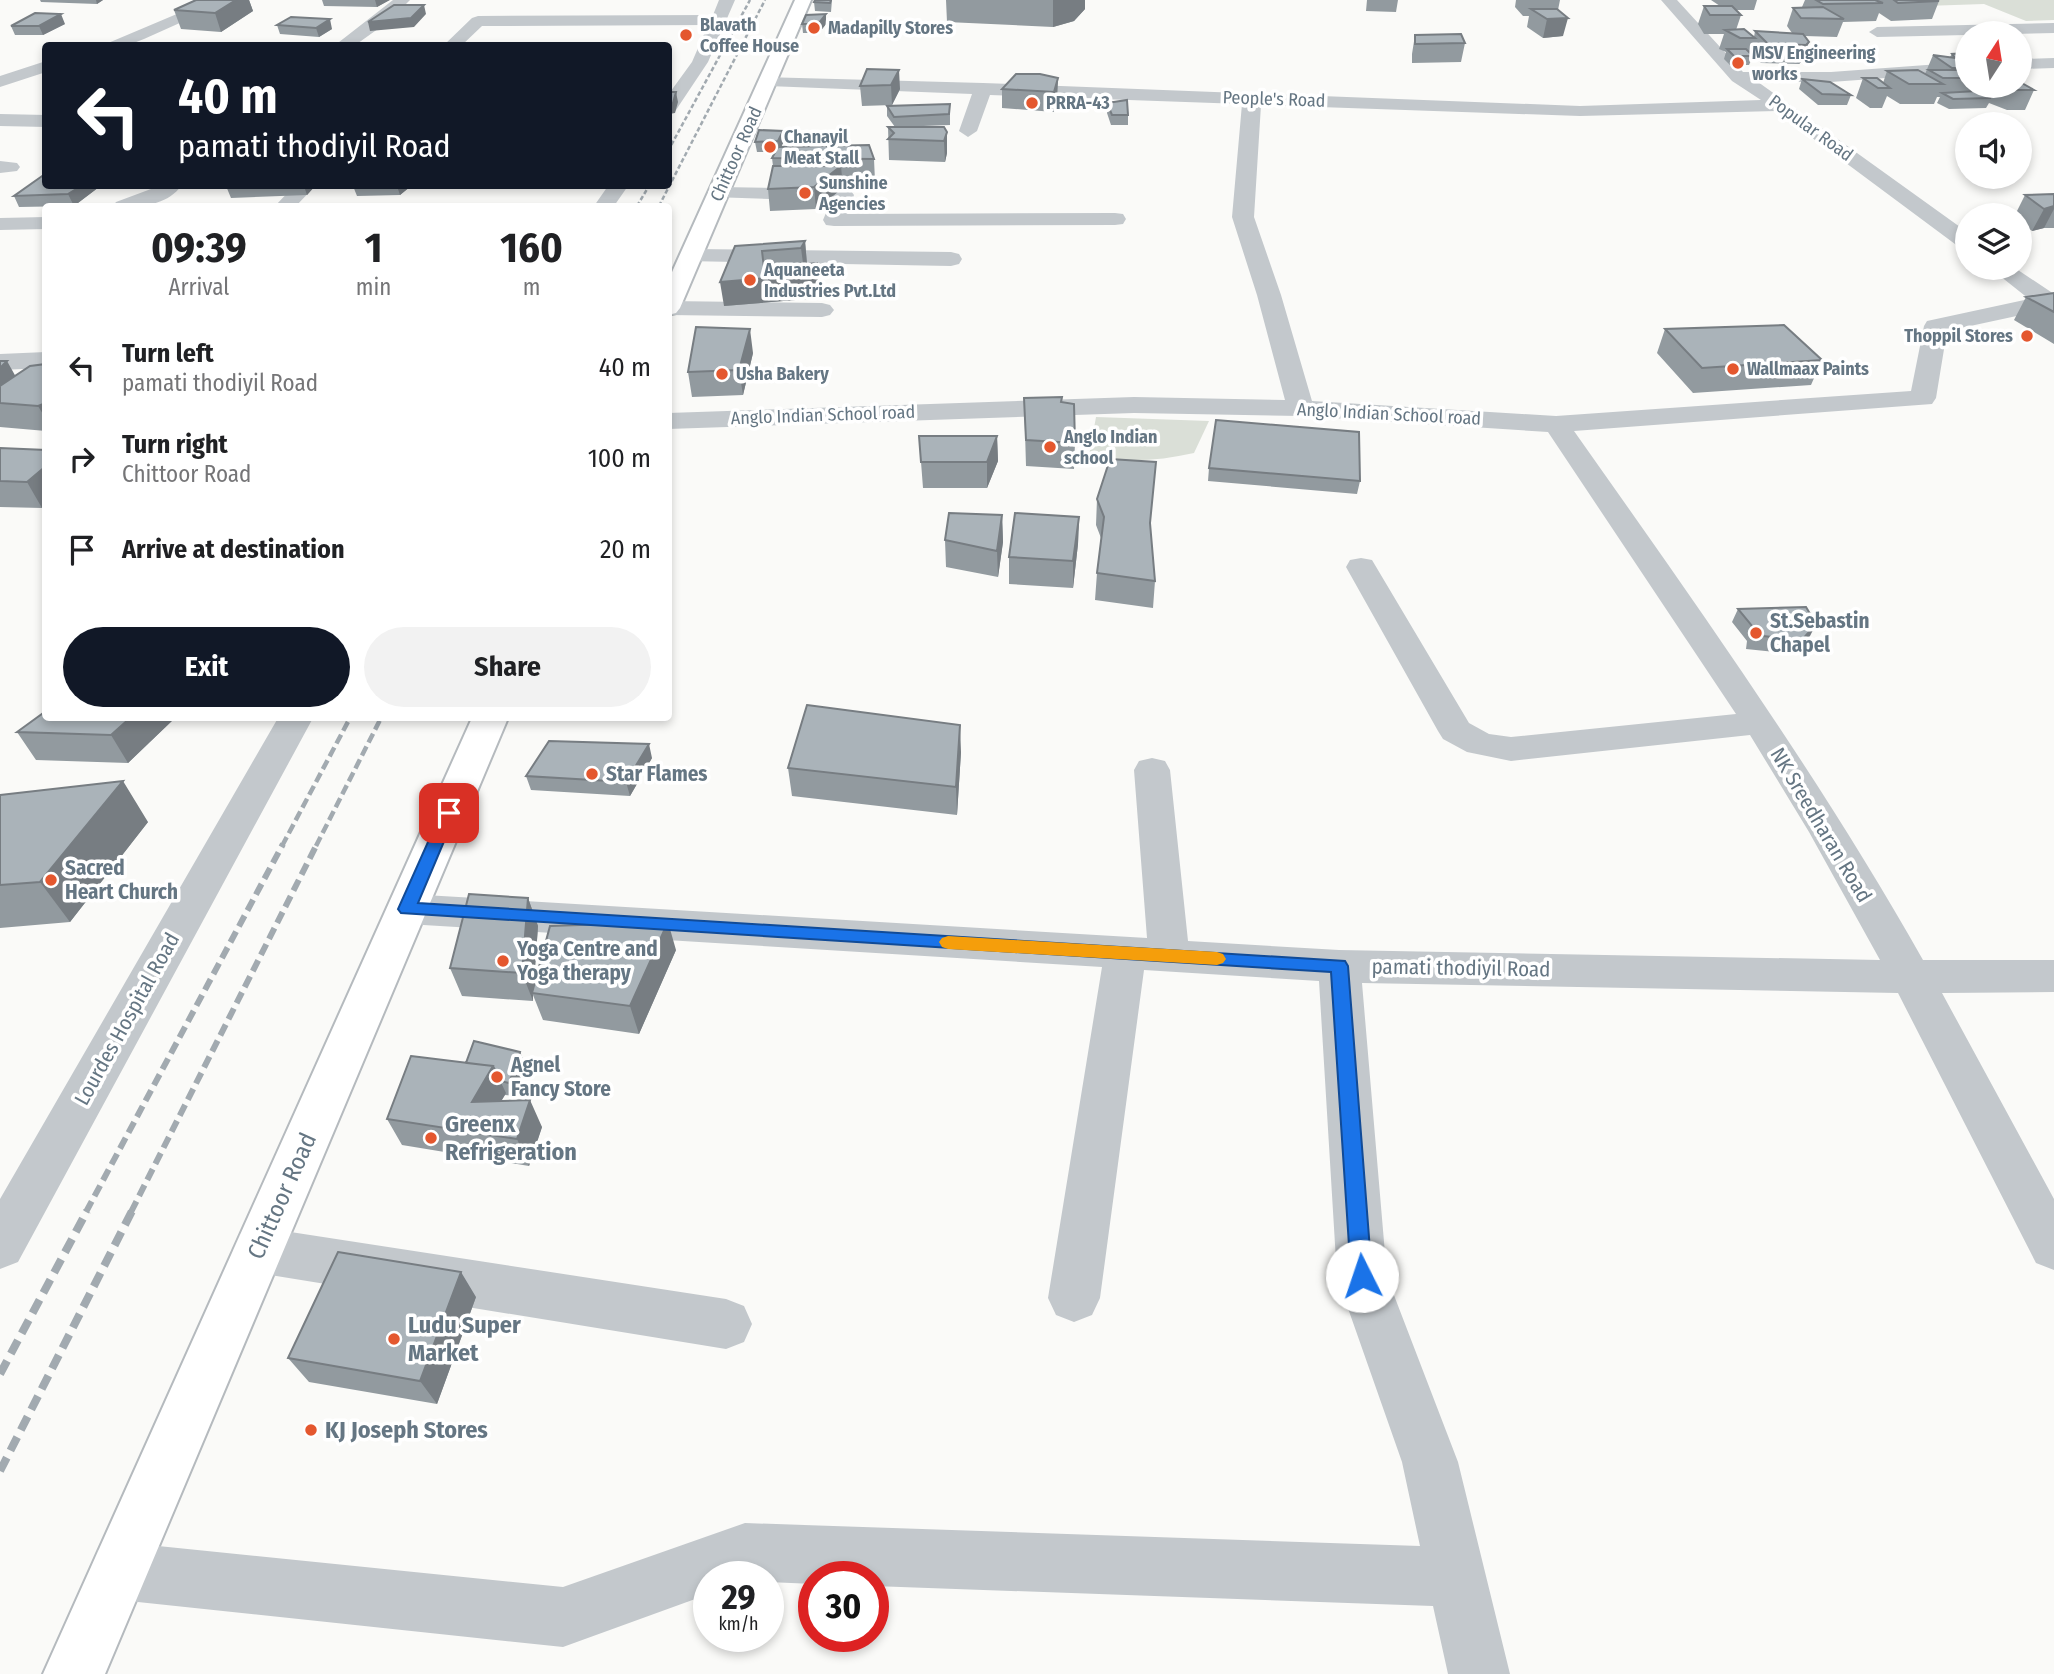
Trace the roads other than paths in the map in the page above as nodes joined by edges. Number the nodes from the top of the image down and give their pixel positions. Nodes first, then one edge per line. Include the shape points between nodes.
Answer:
1 (223, 0) edge
2 (402, 0) edge
3 (727, 0) edge
4 (803, 0) edge
5 (1669, 0) edge
6 (718, 20) junction
7 (2054, 28) edge
8 (121, 42) edge
9 (348, 42) edge
10 (455, 42) edge
11 (679, 60) dead end
12 (700, 62) junction
13 (2054, 63) edge
14 (2032, 64) edge
15 (42, 67) edge
16 (1955, 68) edge
17 (1933, 69) junction
18 (42, 72) edge
19 (1738, 77) junction
20 (4, 78) edge
21 (768, 81) junction
22 (982, 88) junction
23 (1252, 98) junction
24 (672, 103) edge
25 (1780, 105) junction
26 (0, 120) edge
27 (42, 121) edge
28 (968, 131) dead end
29 (168, 189) edge
30 (303, 189) edge
31 (719, 192) junction
32 (132, 203) edge
33 (288, 203) edge
34 (1115, 219) dead end
35 (42, 223) edge
36 (0, 224) edge
37 (1955, 233) edge
38 (692, 256) junction
39 (951, 259) dead end
40 (2019, 280) edge
41 (672, 299) edge
42 (2050, 301) edge
43 (672, 308) edge
44 (822, 310) dead end
45 (42, 360) edge
46 (0, 362) edge
47 (1301, 408) junction
48 (672, 421) edge
49 (1556, 424) junction
50 (1361, 567) dead end
51 (293, 721) edge
52 (489, 721) edge
53 (1759, 723) junction
54 (1152, 770) dead end
55 (407, 909) junction
56 (1147, 954) junction
57 (1339, 966) junction
58 (2054, 976) edge
59 (1910, 977) junction
60 (0, 1246) edge
61 (2054, 1247) edge
62 (258, 1250) junction
63 (1074, 1298) dead end
64 (726, 1324) dead end
65 (119, 1571) junction
66 (1457, 1577) junction
67 (74, 1674) edge
68 (1479, 1674) edge

1 - 8 street
2 - 9 street
3 - 6 street
4 - 21 main road, Chittoor Road
5 - 19 street, Popular Road
6 - 10 street via 478,21
6 - 12 street
7 - 17 street via 1877,32
11 - 12 street
12 - 24 street
13 - 14 street
15 - 20 street
16 - 17 street
17 - 19 street via 1831,77
18 - 20 street
19 - 25 street, Popular Road
21 - 22 street, People's Road
21 - 31 main road, Chittoor Road
22 - 23 street, People's Road
22 - 28 street
23 - 25 street, People's Road via 1580,111
23 - 47 street via 1243,216
25 - 37 street, Popular Road
26 - 27 street
29 - 32 street
30 - 33 street
31 - 34 street via 844,195 834,220
31 - 38 main road, Chittoor Road
35 - 36 street
38 - 39 street
38 - 41 main road, Chittoor Road
40 - 42 street
42 - 49 street, Anglo Indian School road via 1936,327 1923,398
43 - 44 street
45 - 46 street
47 - 48 street, Anglo Indian School road via 1134,405
47 - 49 street, Anglo Indian School road
49 - 53 street, NK Sreedharan Road
50 - 53 street via 1456,731 1480,744 1511,748
51 - 60 street, Lourdes Hospital Road
52 - 55 main road, Chittoor Road
53 - 59 street, NK Sreedharan Road
54 - 56 street
55 - 56 street, pamati thodiyil Road
55 - 62 main road, Chittoor Road
56 - 57 street, pamati thodiyil Road
56 - 63 street
57 - 59 street, pamati thodiyil Road
57 - 66 street via 1362,1276 1430,1462
58 - 59 street, pamati thodiyil Road
59 - 61 street, NK Sreedharan Road
62 - 64 street
62 - 65 main road, Chittoor Road
65 - 66 street via 563,1617 745,1552
65 - 67 main road, Chittoor Road
66 - 68 street

